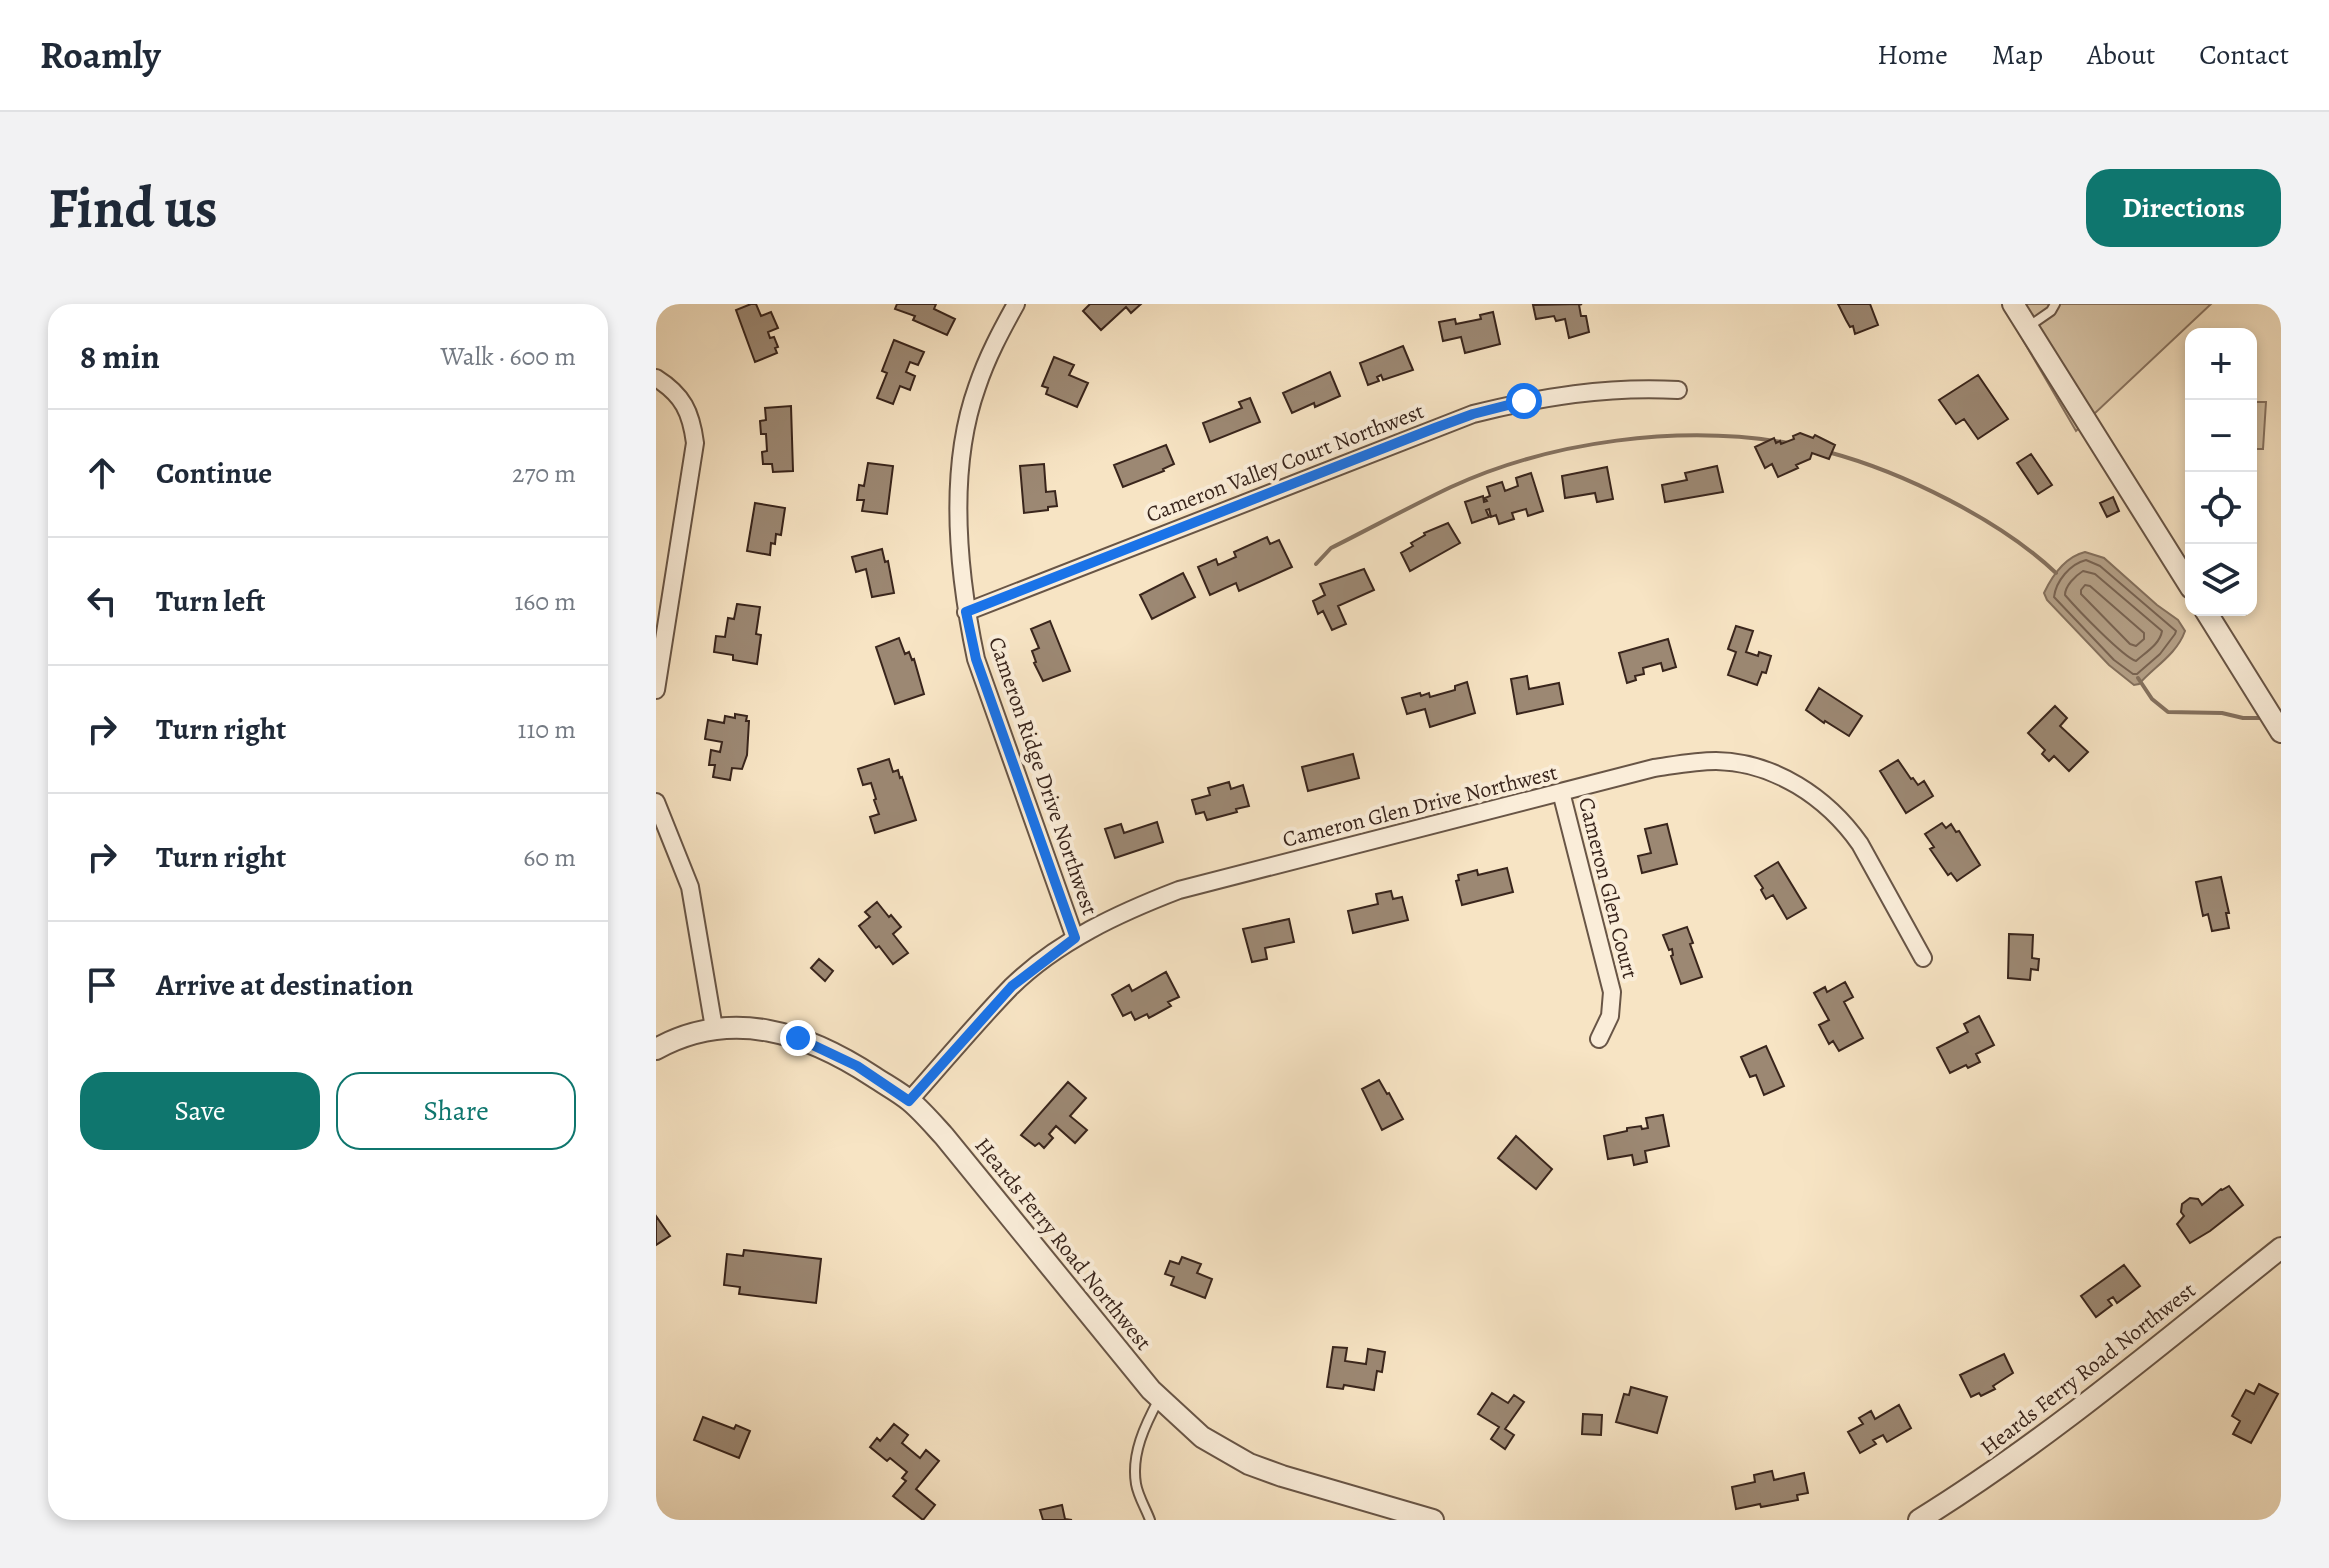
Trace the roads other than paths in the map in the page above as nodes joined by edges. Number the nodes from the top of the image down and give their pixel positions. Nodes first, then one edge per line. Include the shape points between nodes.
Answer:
1 (1016, 304) edge
2 (2013, 304) edge
3 (2055, 304) edge
4 (2028, 327) junction
5 (656, 378) edge
6 (1678, 390) dead end
7 (2185, 578) edge
8 (966, 612) junction
9 (2209, 616) edge
10 (656, 690) edge
11 (2281, 732) edge
12 (1561, 792) junction
13 (656, 802) edge
14 (1075, 938) junction
15 (1923, 958) dead end
16 (714, 1028) junction
17 (1599, 1039) dead end
18 (656, 1049) edge
19 (909, 1101) junction
20 (2281, 1248) edge
21 (1159, 1398) junction
22 (1150, 1520) edge
23 (1433, 1520) edge
24 (1919, 1520) edge

1 - 8 street, Cameron Ridge Drive Northwest via 987,360 965,436 959,556
2 - 4 street
3 - 4 lane
4 - 7 street
5 - 10 street via 684,403 695,443
6 - 8 street, Cameron Valley Court Northwest via 1576,392 1473,414
8 - 14 street, Cameron Ridge Drive Northwest via 976,659
9 - 11 street
12 - 14 street, Cameron Glen Drive Northwest via 1179,890 1126,910
12 - 15 street, Cameron Glen Drive Northwest via 1700,761 1742,764 1783,776 1819,798 1849,829
12 - 17 street, Cameron Glen Court via 1612,992 1610,1016
13 - 16 street via 690,887
14 - 19 street, Cameron Glen Drive Northwest via 1012,986
16 - 18 street, Heards Ferry Road Northwest
16 - 19 street, Heards Ferry Road Northwest via 753,1028 798,1038 857,1066
19 - 21 street, Heards Ferry Road Northwest via 944,1136
20 - 24 street, Heards Ferry Road Northwest via 2027,1449
21 - 22 lane via 1136,1455 1136,1485
21 - 23 street, Heards Ferry Road Northwest via 1202,1437 1249,1464

